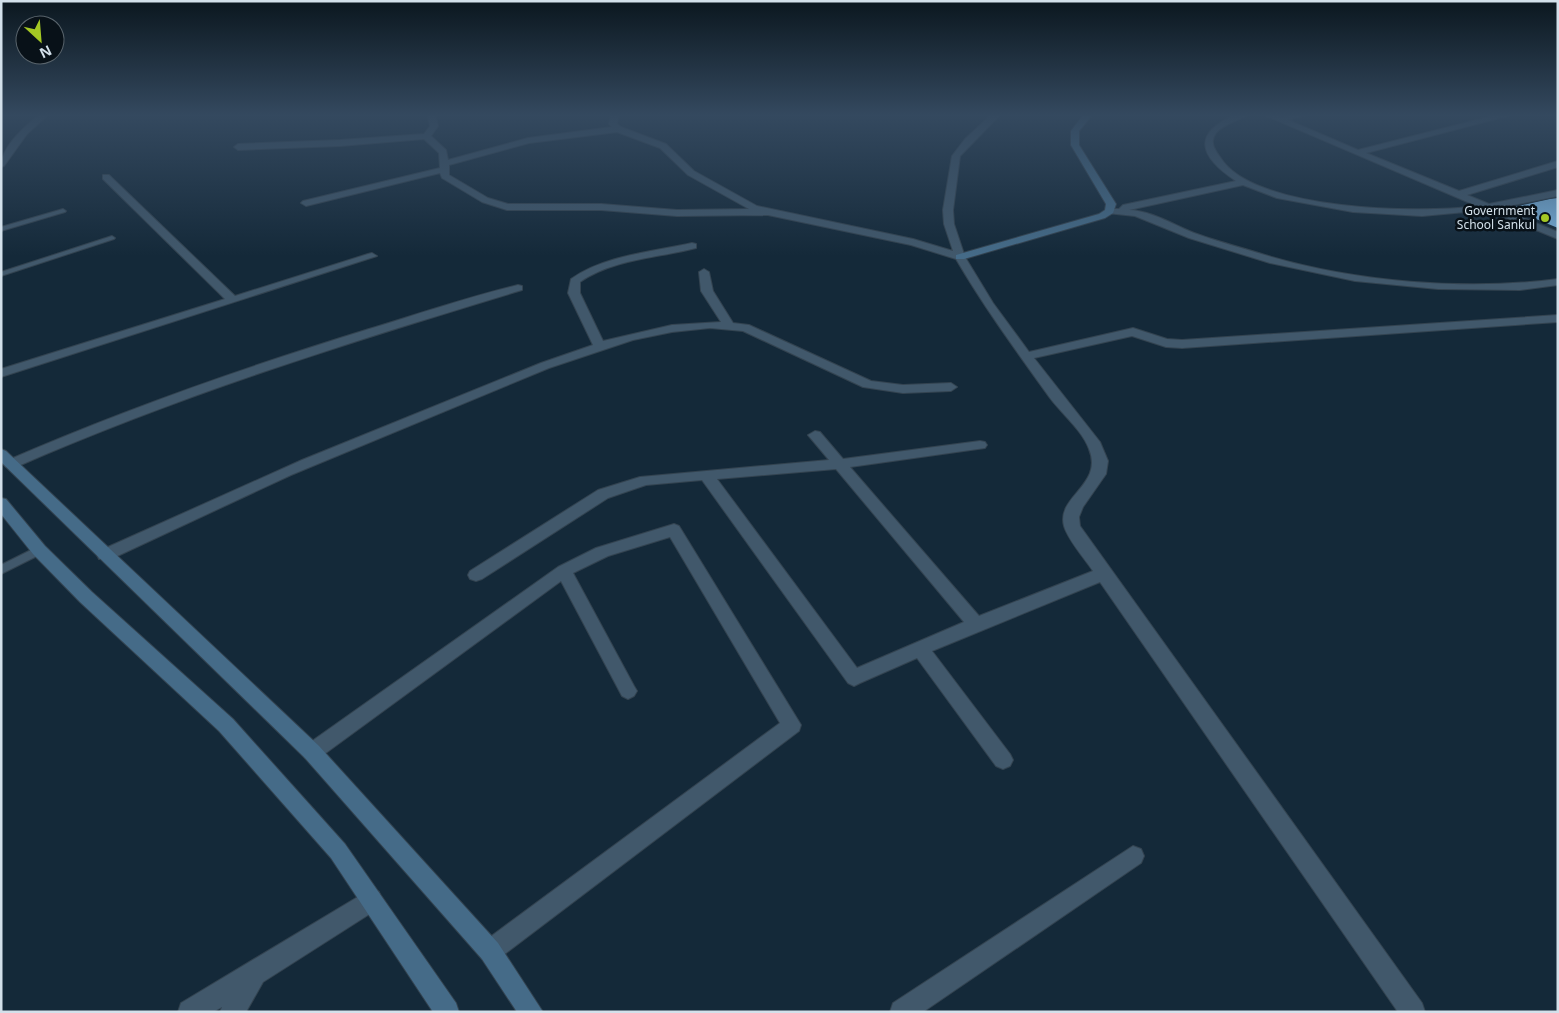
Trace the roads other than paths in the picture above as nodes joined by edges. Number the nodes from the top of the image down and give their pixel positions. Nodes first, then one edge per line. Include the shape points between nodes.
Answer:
1 (444, 161) edge
2 (463, 161) edge
3 (677, 161) edge
4 (955, 161) edge
5 (1085, 161) edge
6 (1217, 161) edge
7 (1381, 161) edge
8 (1558, 164) edge
9 (444, 167) junction
10 (106, 177) dead end
11 (1241, 183) junction
12 (1558, 192) edge
13 (1460, 194) junction
14 (306, 202) dead end
15 (1490, 207) junction
16 (63, 210) dead end
17 (1110, 211) junction
18 (768, 212) junction
19 (1, 229) edge
20 (1558, 236) edge
21 (112, 238) dead end
22 (692, 246) dead end
23 (372, 256) dead end
24 (960, 257) junction
25 (704, 272) dead end
26 (1, 274) edge
27 (1558, 282) edge
28 (518, 288) dead end
29 (232, 299) junction
30 (1558, 318) edge
31 (728, 324) junction
32 (600, 347) junction
33 (1027, 356) junction
34 (1, 373) edge
35 (951, 387) dead end
36 (815, 435) dead end
37 (980, 445) dead end
38 (6, 459) edge
39 (840, 464) junction
40 (707, 476) junction
41 (1, 502) edge
42 (39, 550) junction
43 (105, 555) junction
44 (1, 570) edge
45 (564, 571) junction
46 (1103, 574) junction
47 (476, 575) dead end
48 (976, 624) junction
49 (920, 649) junction
50 (628, 691) dead end
51 (312, 752) junction
52 (1003, 760) dead end
53 (1133, 856) dead end
54 (371, 900) junction
55 (490, 952) junction
56 (255, 974) junction
57 (190, 1012) edge
58 (232, 1012) edge
59 (447, 1012) edge
60 (531, 1012) edge
61 (902, 1012) edge
62 (1413, 1012) edge

1 - 9 street
2 - 9 street
3 - 18 street via 691,173 754,208
4 - 24 street via 948,210
5 - 17 street via 1111,204
6 - 11 street
7 - 13 street
8 - 13 street
9 - 14 street via 367,190
9 - 18 street via 445,176 485,200 507,207 601,207 677,213
10 - 29 street
11 - 15 street via 1289,197 1372,211 1428,213
11 - 17 street
12 - 15 street
13 - 15 street
15 - 20 street
16 - 19 lane
17 - 24 street
17 - 27 street via 1137,213 1193,236 1274,262 1355,278 1438,286 1520,287
18 - 24 street via 904,240
21 - 26 lane
22 - 32 street via 597,268 575,281 574,293
23 - 29 street
24 - 33 street via 988,304
25 - 31 street via 707,291
28 - 38 street via 287,358
29 - 34 street
30 - 33 street via 1182,344 1166,343 1133,332
31 - 32 street via 666,329
31 - 35 street via 746,328 868,384 903,389
32 - 43 street via 267,480
33 - 46 street via 1095,444 1101,461 1099,474 1071,517 1078,538
36 - 39 street
37 - 39 street
38 - 43 street
39 - 40 street
39 - 48 street
40 - 47 street via 644,480 603,494
40 - 49 street via 854,678
41 - 42 street
42 - 44 lane
42 - 54 street via 226,724 338,851
43 - 51 street
45 - 50 street
45 - 51 street
45 - 55 street via 602,552 674,530 792,725
46 - 48 street
46 - 62 street
48 - 49 street
49 - 52 street
51 - 55 street
53 - 61 street
54 - 56 street
54 - 59 street
55 - 60 street
56 - 57 street
56 - 58 street

